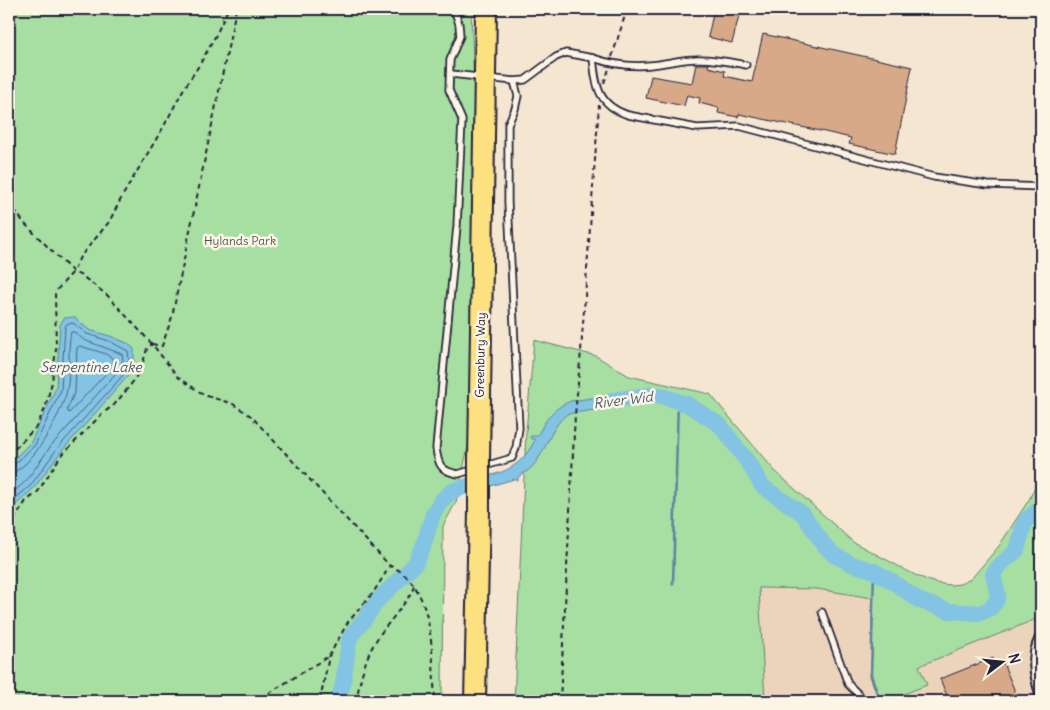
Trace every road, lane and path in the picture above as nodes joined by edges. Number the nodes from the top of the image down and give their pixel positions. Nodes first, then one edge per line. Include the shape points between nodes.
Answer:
1 (228, 9) edge
2 (236, 9) edge
3 (454, 9) edge
4 (486, 9) edge
5 (627, 9) edge
6 (593, 58) junction
7 (610, 64) junction
8 (746, 65) dead end
9 (451, 74) junction
10 (485, 79) junction
11 (514, 81) junction
12 (600, 96) junction
13 (1041, 187) edge
14 (9, 202) edge
15 (73, 272) junction
16 (152, 344) junction
17 (9, 454) edge
18 (9, 528) edge
19 (390, 566) junction
20 (414, 585) junction
21 (822, 612) dead end
22 (1037, 643) edge
23 (329, 656) junction
24 (1041, 692) edge
25 (262, 698) junction
26 (216, 701) edge
27 (270, 701) edge
28 (320, 701) edge
29 (356, 701) edge
30 (435, 701) edge
31 (475, 701) edge
32 (560, 701) edge
33 (865, 701) edge

1 - 15 path via 109,222 80,257
2 - 16 path via 172,317 162,346
3 - 9 lane via 460,36 450,60
4 - 10 highway, Greenbury Way
5 - 7 path
6 - 7 lane
6 - 11 lane via 566,53 556,56 525,80
6 - 12 lane
7 - 8 lane via 649,65 696,58
7 - 12 path
9 - 10 lane
9 - 11 lane via 450,90 462,120 457,226 436,448 438,462 443,468 458,474 512,458 516,448 518,428 508,192 508,124 518,96
10 - 11 lane
10 - 31 highway, Greenbury Way, bridge
12 - 13 lane via 628,115 697,128 739,126 934,177 988,185
12 - 32 path via 576,399
14 - 15 path via 24,223
15 - 16 path via 107,295
15 - 17 path via 55,292 56,349 45,409 36,428
16 - 18 path via 130,386 60,457
16 - 19 path via 178,377 204,395 233,404 251,416
19 - 20 path
19 - 23 path via 348,622
20 - 29 path via 368,654
20 - 30 path via 431,630
21 - 33 lane via 848,684
22 - 24 street via 1032,668
23 - 25 path
23 - 28 path
25 - 26 path
25 - 27 path

